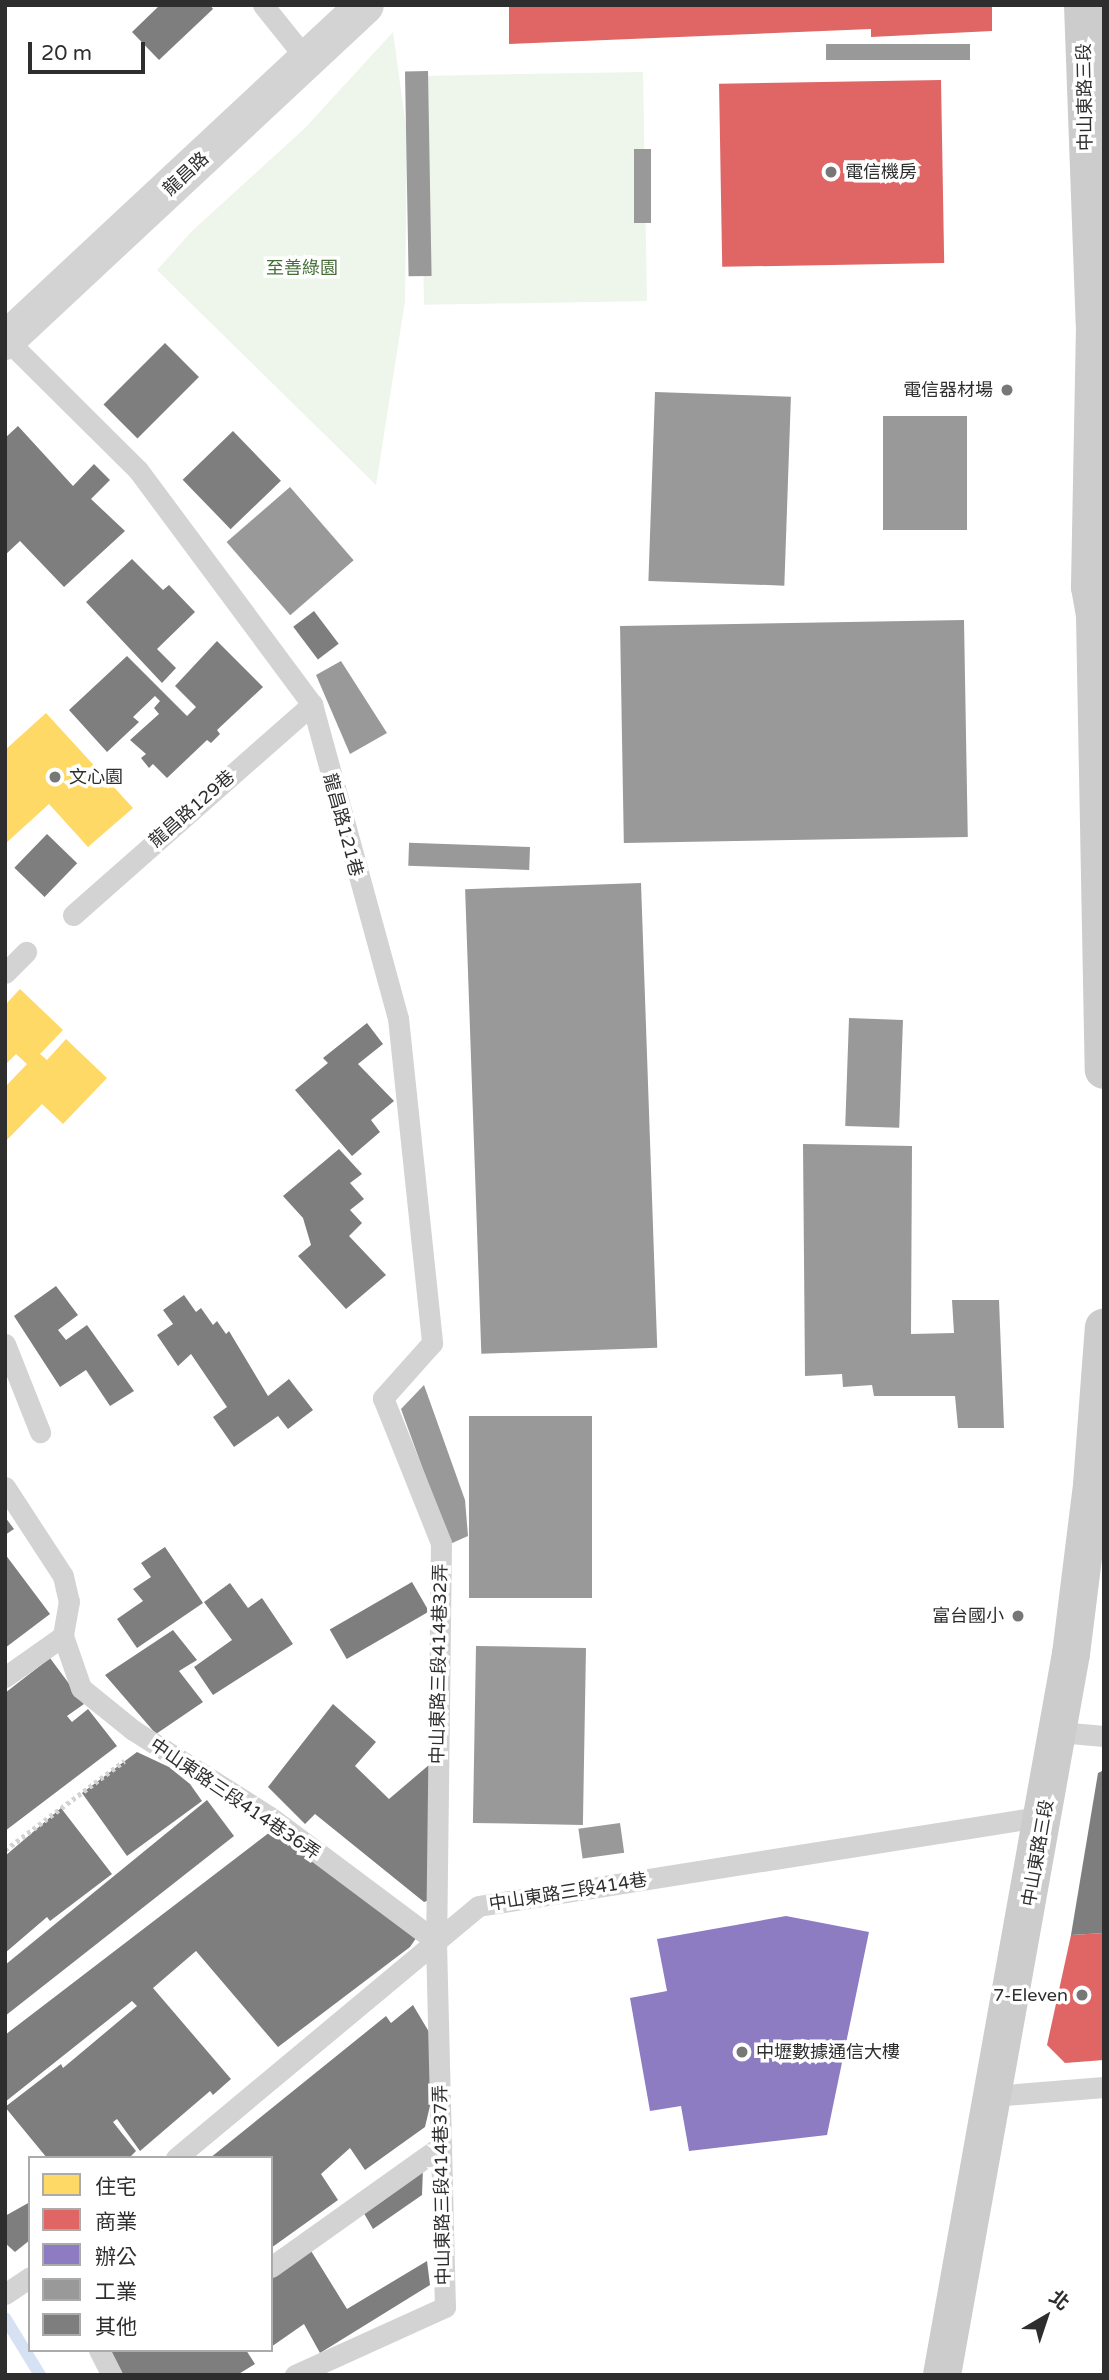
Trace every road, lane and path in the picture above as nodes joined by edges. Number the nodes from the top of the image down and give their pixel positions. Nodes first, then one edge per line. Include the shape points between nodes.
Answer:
1 (263, 5) edge
2 (365, 5) edge
3 (1083, 5) edge
4 (308, 61) junction
5 (1099, 325) edge
6 (6, 340) edge
7 (1099, 617) edge
8 (312, 704) junction
9 (1101, 812) edge
10 (73, 915) dead end
11 (26, 952) dead end
12 (5, 973) edge
13 (1104, 1070) edge
14 (1104, 1326) edge
15 (5, 1344) edge
16 (383, 1398) joint
17 (40, 1432) dead end
18 (5, 1487) edge
19 (63, 1636) junction
20 (5, 1677) edge
21 (1059, 1732) junction
22 (1104, 1736) edge
23 (150, 1741) junction
24 (1045, 1816) junction
25 (5, 1850) edge
26 (436, 1941) junction
27 (1104, 2087) edge
28 (992, 2096) junction
29 (441, 2146) junction
30 (178, 2156) edge
31 (273, 2266) edge
32 (28, 2278) edge
33 (5, 2294) edge
34 (100, 2352) edge
35 (112, 2375) edge
36 (295, 2375) edge
37 (942, 2375) edge

1 - 4 lane
2 - 4 street, 龍昌路
3 - 5 main road, 中山東路三段
4 - 6 street, 龍昌路
5 - 7 main road, 中山東路三段 via 1090,587
6 - 8 lane, 龍昌路121巷 via 138,470
7 - 9 main road, 中山東路三段
8 - 10 lane, 龍昌路129巷
8 - 16 lane, 龍昌路121巷 via 398,1018 432,1343
9 - 13 main road, 中山東路三段
11 - 12 lane
14 - 21 main road, 中山東路三段 via 1093,1485
15 - 17 lane
16 - 26 lane, 中山東路三段414巷32弄 via 441,1543
18 - 19 lane, 中山東路三段414巷36弄 via 63,1576 69,1601
19 - 20 lane
19 - 23 lane, 中山東路三段414巷36弄 via 81,1688
21 - 22 lane
21 - 24 main road, 中山東路三段
23 - 25 path
23 - 26 lane, 中山東路三段414巷36弄 via 270,1817
24 - 26 lane, 中山東路三段414巷 via 478,1906
24 - 28 main road, 中山東路三段
26 - 29 lane, 中山東路三段414巷37弄
26 - 30 lane, 中山東路三段414巷
27 - 28 lane
28 - 37 main road, 中山東路三段
29 - 31 lane
29 - 36 lane, 中山東路三段414巷37弄 via 445,2307
32 - 33 lane
34 - 35 lane

